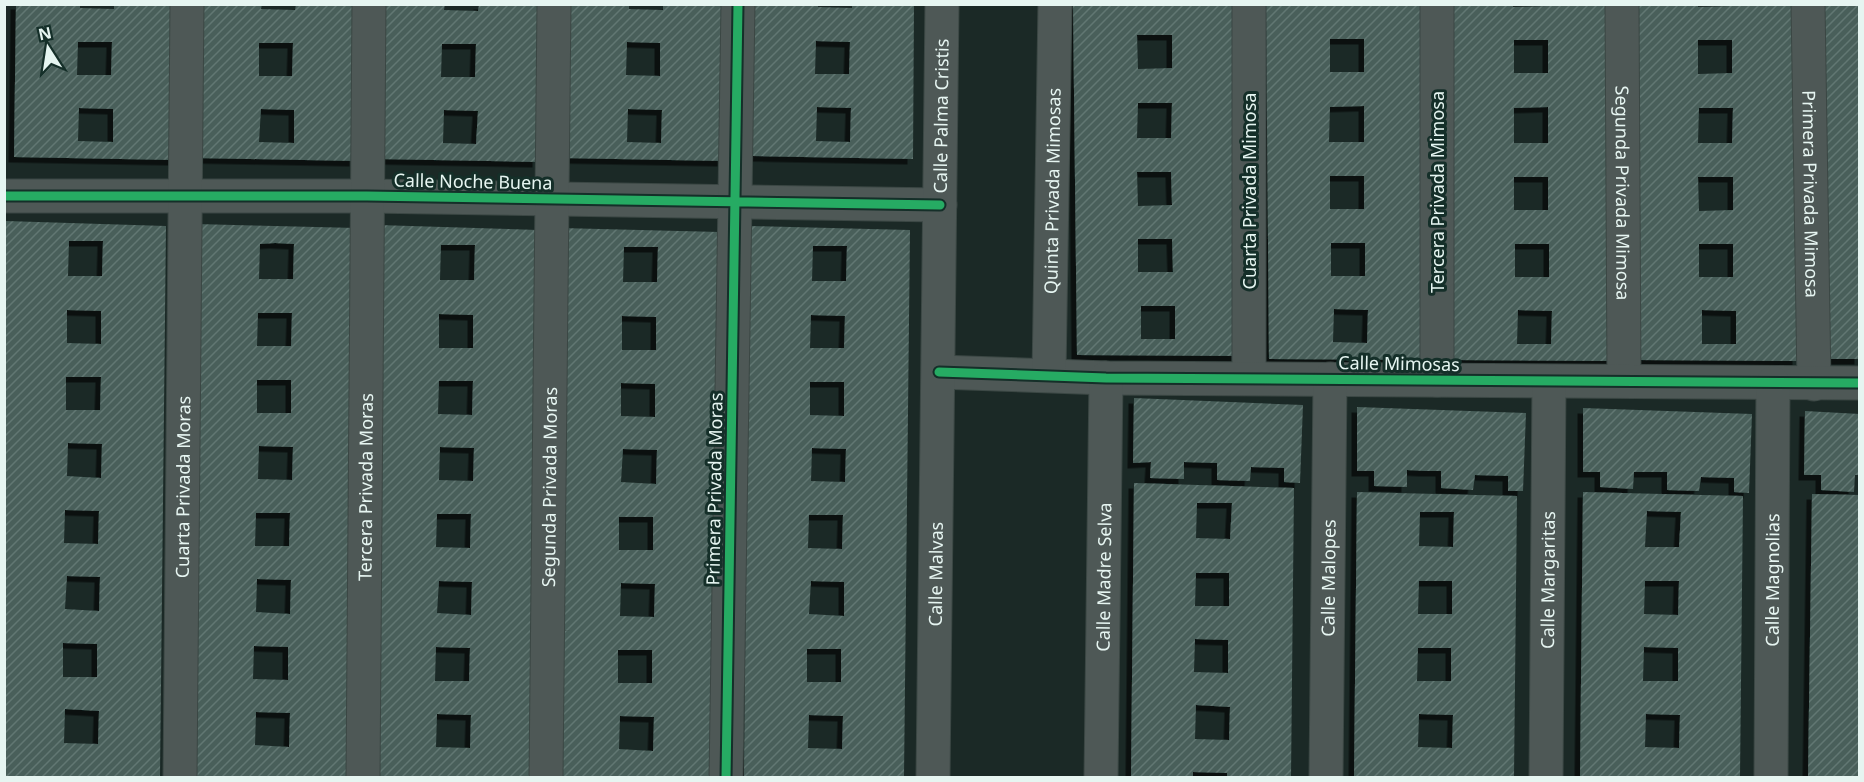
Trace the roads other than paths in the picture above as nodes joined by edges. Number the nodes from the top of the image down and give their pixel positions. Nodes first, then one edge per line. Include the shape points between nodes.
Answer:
1 (187, 4) edge
2 (369, 4) edge
3 (555, 4) edge
4 (738, 4) edge
5 (942, 4) edge
6 (1054, 4) edge
7 (1249, 4) edge
8 (1437, 4) edge
9 (1622, 4) edge
10 (1808, 4) edge
11 (185, 195) junction
12 (4, 196) edge
13 (367, 196) junction
14 (552, 198) junction
15 (735, 201) junction
16 (940, 205) junction
17 (939, 372) junction
18 (1049, 375) junction
19 (1249, 377) junction
20 (1106, 378) junction
21 (1330, 378) junction
22 (1437, 380) junction
23 (1624, 380) junction
24 (1549, 382) junction
25 (1773, 383) junction
26 (1860, 383) edge
27 (1814, 384) junction
28 (180, 777) edge
29 (363, 777) edge
30 (546, 777) edge
31 (726, 777) edge
32 (933, 777) edge
33 (1101, 777) edge
34 (1326, 777) edge
35 (1546, 777) edge
36 (1771, 777) edge

1 - 11 street, Cuarta Privada Moras
2 - 13 street, Tercera Privada Moras
3 - 14 street, Segunda Privada Moras
4 - 15 street, Primera Privada Moras
5 - 16 street, Calle Palma Cristis
6 - 18 street, Quinta Privada Mimosas
7 - 19 street, Cuarta Privada Mimosa
8 - 22 street, Tercera Privada Mimosa
9 - 23 street, Segunda Privada Mimosa
10 - 27 street, Primera Privada Mimosa
11 - 12 street, Calle Noche Buena
11 - 13 street, Calle Noche Buena
11 - 28 street, Cuarta Privada Moras
13 - 14 street, Calle Noche Buena
13 - 29 street, Tercera Privada Moras
14 - 15 street, Calle Noche Buena
14 - 30 street, Segunda Privada Moras
15 - 16 street, Calle Noche Buena
15 - 31 street, Primera Privada Moras
16 - 17 street, Calle Palma Cristis
17 - 18 street, Calle Mimosas
17 - 32 street, Calle Malvas
18 - 20 street, Calle Mimosas
19 - 20 street, Calle Mimosas
19 - 21 street, Calle Mimosas
20 - 33 street, Calle Madre Selva
21 - 22 street, Calle Mimosas
21 - 34 street, Calle Malopes
22 - 24 street, Calle Mimosas
23 - 24 street, Calle Mimosas
23 - 25 street, Calle Mimosas
24 - 35 street, Calle Margaritas
25 - 27 street, Calle Mimosas
25 - 36 street, Calle Magnolias
26 - 27 street, Calle Mimosas

